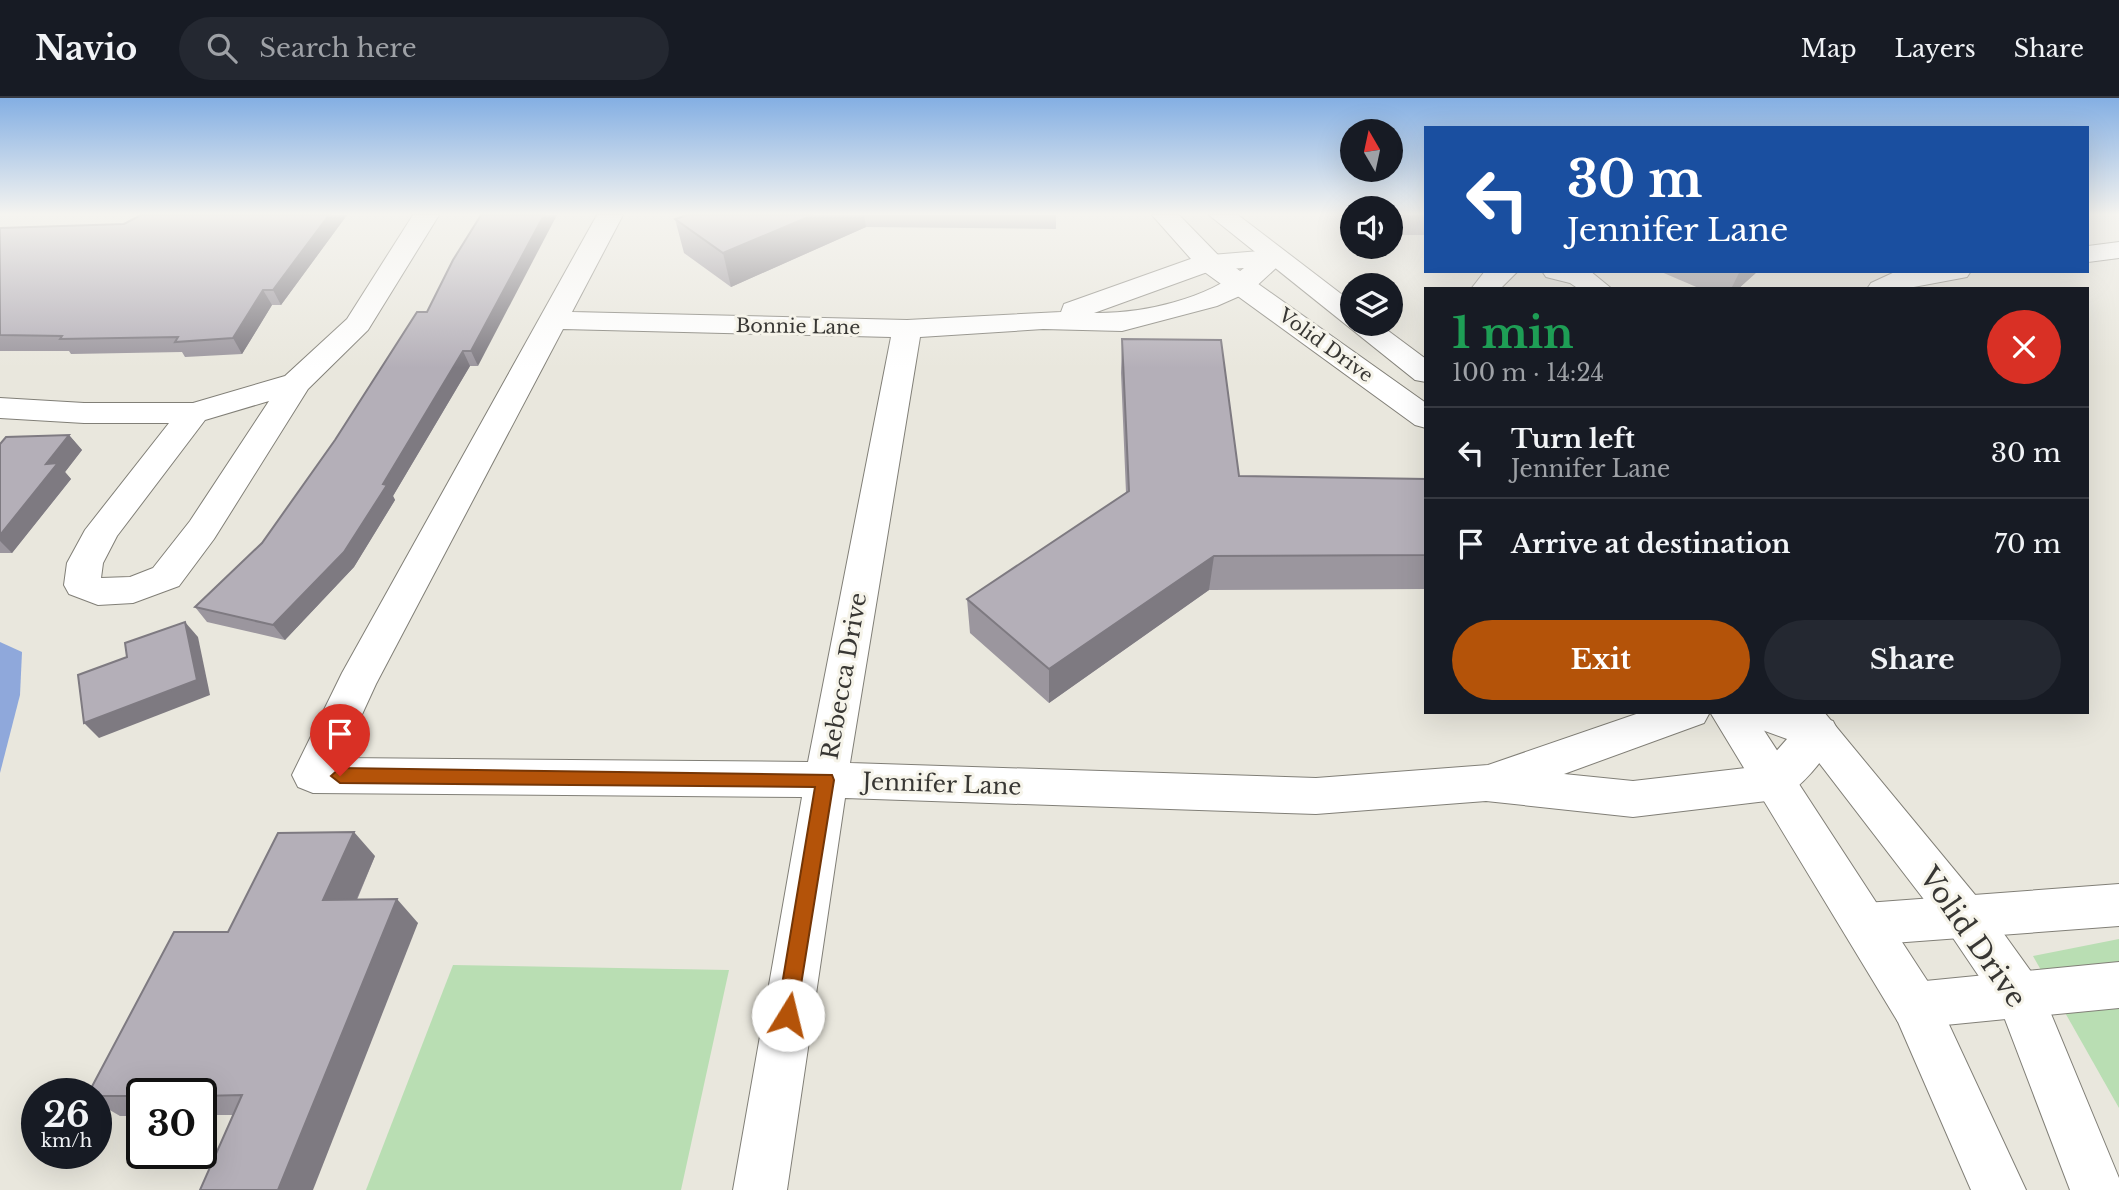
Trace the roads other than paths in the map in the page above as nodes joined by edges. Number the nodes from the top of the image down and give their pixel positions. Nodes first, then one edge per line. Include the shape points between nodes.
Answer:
1 (394, 266) edge
2 (582, 266) edge
3 (1198, 266) edge
4 (1215, 266) edge
5 (1264, 266) edge
6 (1284, 266) edge
7 (1497, 273) edge
8 (1564, 273) edge
9 (1941, 273) edge
10 (1889, 280) edge
11 (1241, 285) junction
12 (1487, 287) edge
13 (1595, 287) edge
14 (1340, 307) edge
15 (552, 320) junction
16 (1043, 320) junction
17 (907, 329) junction
18 (1377, 336) edge
19 (1424, 371) edge
20 (296, 383) junction
21 (0, 408) edge
22 (194, 414) junction
23 (1424, 417) edge
24 (1684, 714) edge
25 (1731, 714) edge
26 (1767, 714) edge
27 (1809, 722) edge
28 (825, 780) junction
29 (1775, 782) junction
30 (1486, 783) junction
31 (2119, 905) edge
32 (1965, 917) junction
33 (1866, 924) junction
34 (2119, 985) edge
35 (2020, 996) junction
36 (1915, 1005) junction
37 (760, 1190) edge
38 (1999, 1190) edge
39 (2097, 1190) edge

1 - 20 street via 358,324
2 - 15 street
3 - 16 street, Bonnie Lane
4 - 11 street, Volid Drive
5 - 11 street, Bonnie Lane
6 - 14 street, Volid Drive
7 - 12 street
8 - 13 street
9 - 10 street
11 - 16 street, Bonnie Lane via 1207,300 1122,322
11 - 23 street, Volid Drive
15 - 17 street, Bonnie Lane
15 - 28 street, Jennifer Lane via 356,684 313,775
16 - 17 street, Bonnie Lane
17 - 28 street, Rebecca Drive
18 - 19 street, Volid Drive
20 - 22 street
20 - 22 street via 166,578 134,590 98,592 82,585 85,563 103,530
21 - 22 street
24 - 30 street, Jennifer Lane
25 - 29 street
26 - 27 street
27 - 29 street
27 - 32 street, Volid Drive
28 - 30 street, Jennifer Lane via 1316,796
28 - 37 street, Rebecca Drive
29 - 30 street, Jennifer Lane via 1633,799
29 - 33 street
31 - 32 street
32 - 33 street
32 - 35 street, Volid Drive
33 - 36 street
34 - 35 street
35 - 36 street
35 - 39 street, Volid Drive
36 - 38 street

